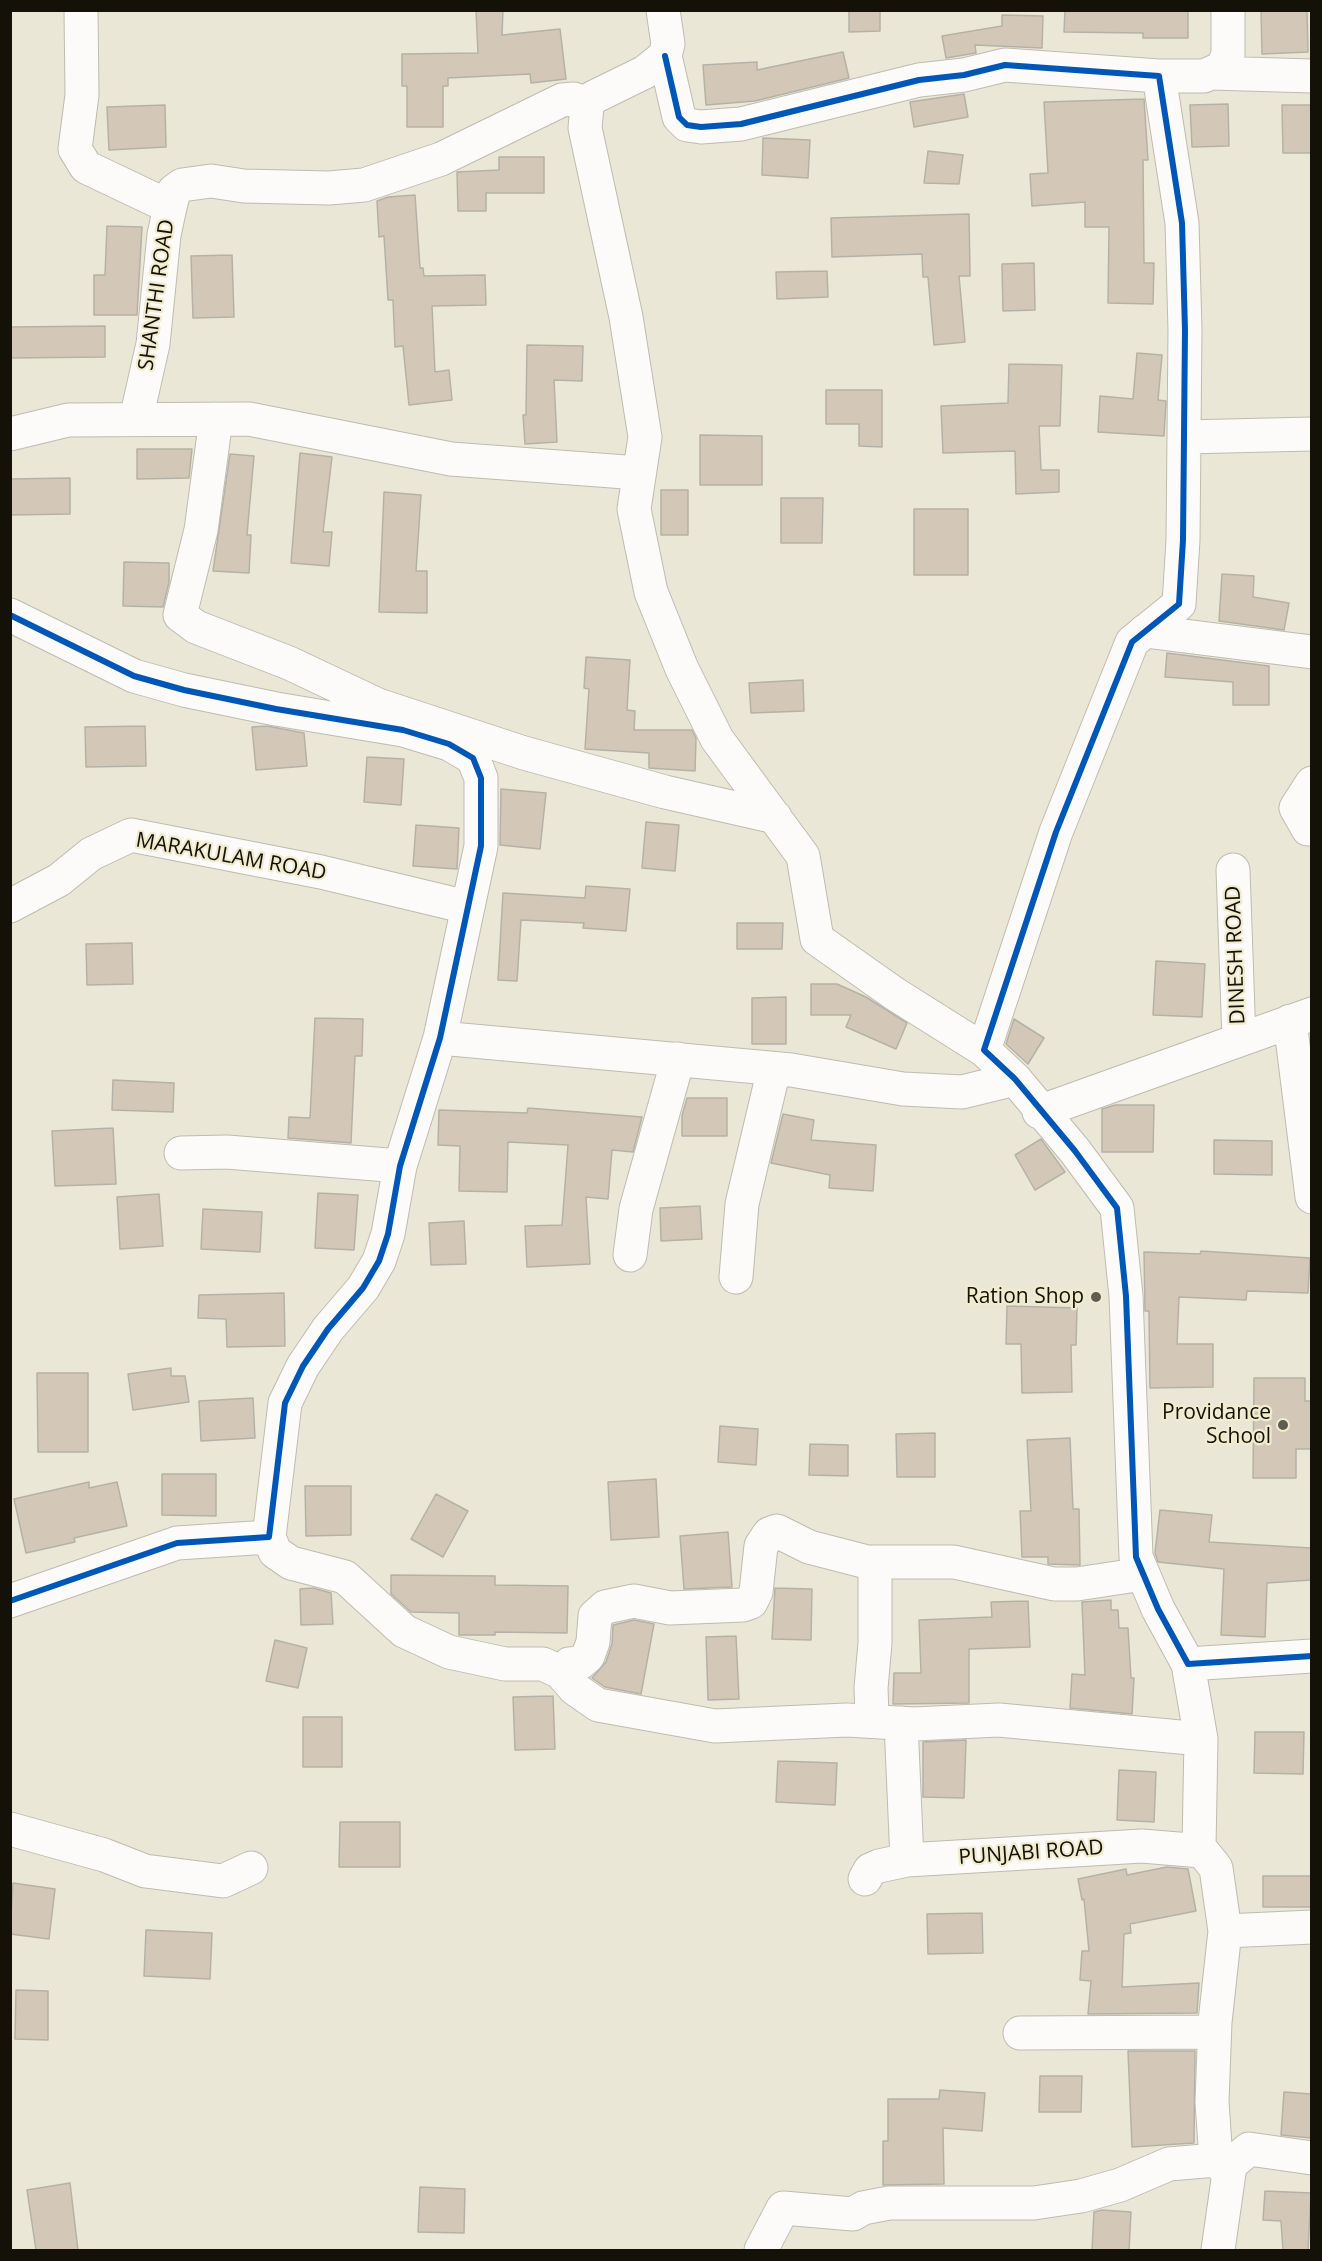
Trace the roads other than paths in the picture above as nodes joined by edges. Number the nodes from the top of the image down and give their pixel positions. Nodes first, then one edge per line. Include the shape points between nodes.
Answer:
1 (81, 10) edge
2 (663, 10) edge
3 (1228, 10) edge
4 (665, 56) junction
5 (1211, 73) junction
6 (1159, 75) junction
7 (1311, 76) edge
8 (587, 106) junction
9 (170, 207) junction
10 (136, 419) junction
11 (216, 419) junction
12 (10, 434) edge
13 (1311, 434) edge
14 (1184, 437) junction
15 (639, 473) junction
16 (10, 615) edge
17 (1145, 631) junction
18 (1311, 652) edge
19 (1311, 783) edge
20 (775, 817) junction
21 (1311, 829) edge
22 (1233, 870) dead end
23 (10, 906) edge
24 (467, 907) junction
25 (1301, 1018) edge
26 (440, 1038) junction
27 (1239, 1040) junction
28 (984, 1050) junction
29 (678, 1059) junction
30 (774, 1069) junction
31 (1015, 1079) junction
32 (1039, 1112) junction
33 (181, 1153) dead end
34 (400, 1166) junction
35 (1311, 1197) edge
36 (630, 1254) dead end
37 (736, 1278) dead end
38 (268, 1537) junction
39 (875, 1563) junction
40 (1143, 1574) junction
41 (10, 1601) edge
42 (1311, 1656) edge
43 (1188, 1664) junction
44 (560, 1672) junction
45 (890, 1723) junction
46 (1201, 1739) junction
47 (10, 1829) edge
48 (1202, 1851) junction
49 (907, 1860) junction
50 (251, 1868) dead end
51 (865, 1879) dead end
52 (1311, 1927) edge
53 (1224, 1931) junction
54 (1214, 2032) junction
55 (1020, 2033) dead end
56 (1311, 2158) edge
57 (1220, 2164) junction
58 (761, 2250) edge
59 (1218, 2250) edge

1 - 9 street, SHANTHI ROAD via 82,96 75,149 86,167
2 - 4 street via 668,44
3 - 5 street via 1228,55 1222,68
4 - 6 street via 679,117 687,125 701,127 741,124 919,80 1005,66
4 - 8 street via 645,72 592,98
5 - 6 street
5 - 7 street
6 - 14 street via 1182,223
8 - 9 street via 574,99 562,100 452,154 364,185 297,187 202,182 182,185 174,191
8 - 15 street via 585,128 626,317 645,438
9 - 10 street, SHANTHI ROAD via 153,344
10 - 11 street
10 - 12 street via 68,420
11 - 15 street via 249,418 451,459
11 - 20 street via 201,530 180,615 196,627 289,663 378,705 535,756
13 - 14 street
14 - 17 street via 1179,604
15 - 20 street via 634,509 656,603 682,669 717,739
16 - 24 street via 134,676 265,707 403,730 449,744 473,758 481,778 481,846
17 - 18 street
17 - 28 street via 1132,642 1056,832
19 - 21 street via 1296,808 1308,830
20 - 28 street via 803,856 818,939
22 - 27 street, DINESH ROAD
23 - 24 street, MARAKULAM ROAD via 59,880 91,854 131,835 321,872
24 - 26 street
25 - 27 street
25 - 35 street
26 - 29 street
26 - 34 street
27 - 32 street
28 - 31 street
29 - 30 street
29 - 36 street via 636,1209
30 - 31 street via 903,1089 962,1092
30 - 37 street via 742,1204
31 - 32 street
32 - 40 street via 1117,1208 1126,1296 1136,1557
33 - 34 street via 238,1153
34 - 38 street via 379,1261 303,1366 285,1403
38 - 41 street via 177,1543
38 - 44 street via 275,1552 291,1563 345,1577 404,1630 449,1652 505,1664 543,1664
39 - 40 street via 954,1562 1054,1584
39 - 44 street via 830,1554 777,1531 769,1534 761,1546 756,1592 751,1602 670,1608 634,1601 606,1606 595,1616 588,1656
39 - 45 street via 872,1715
40 - 43 street
42 - 43 street
43 - 46 street
44 - 45 street via 598,1706 715,1726 847,1720
45 - 46 street via 999,1720
45 - 49 street
46 - 48 street
47 - 50 street via 104,1855 145,1871 223,1881
48 - 49 street, PUNJABI ROAD via 1142,1845
48 - 53 street via 1216,1868
49 - 51 street, PUNJABI ROAD via 870,1870
52 - 53 street
53 - 54 street
54 - 55 street
54 - 57 street via 1212,2102
56 - 57 street via 1249,2149
57 - 58 street via 1169,2164 1081,2196 1034,2202 889,2203 853,2214 783,2208
57 - 59 street via 1229,2173

